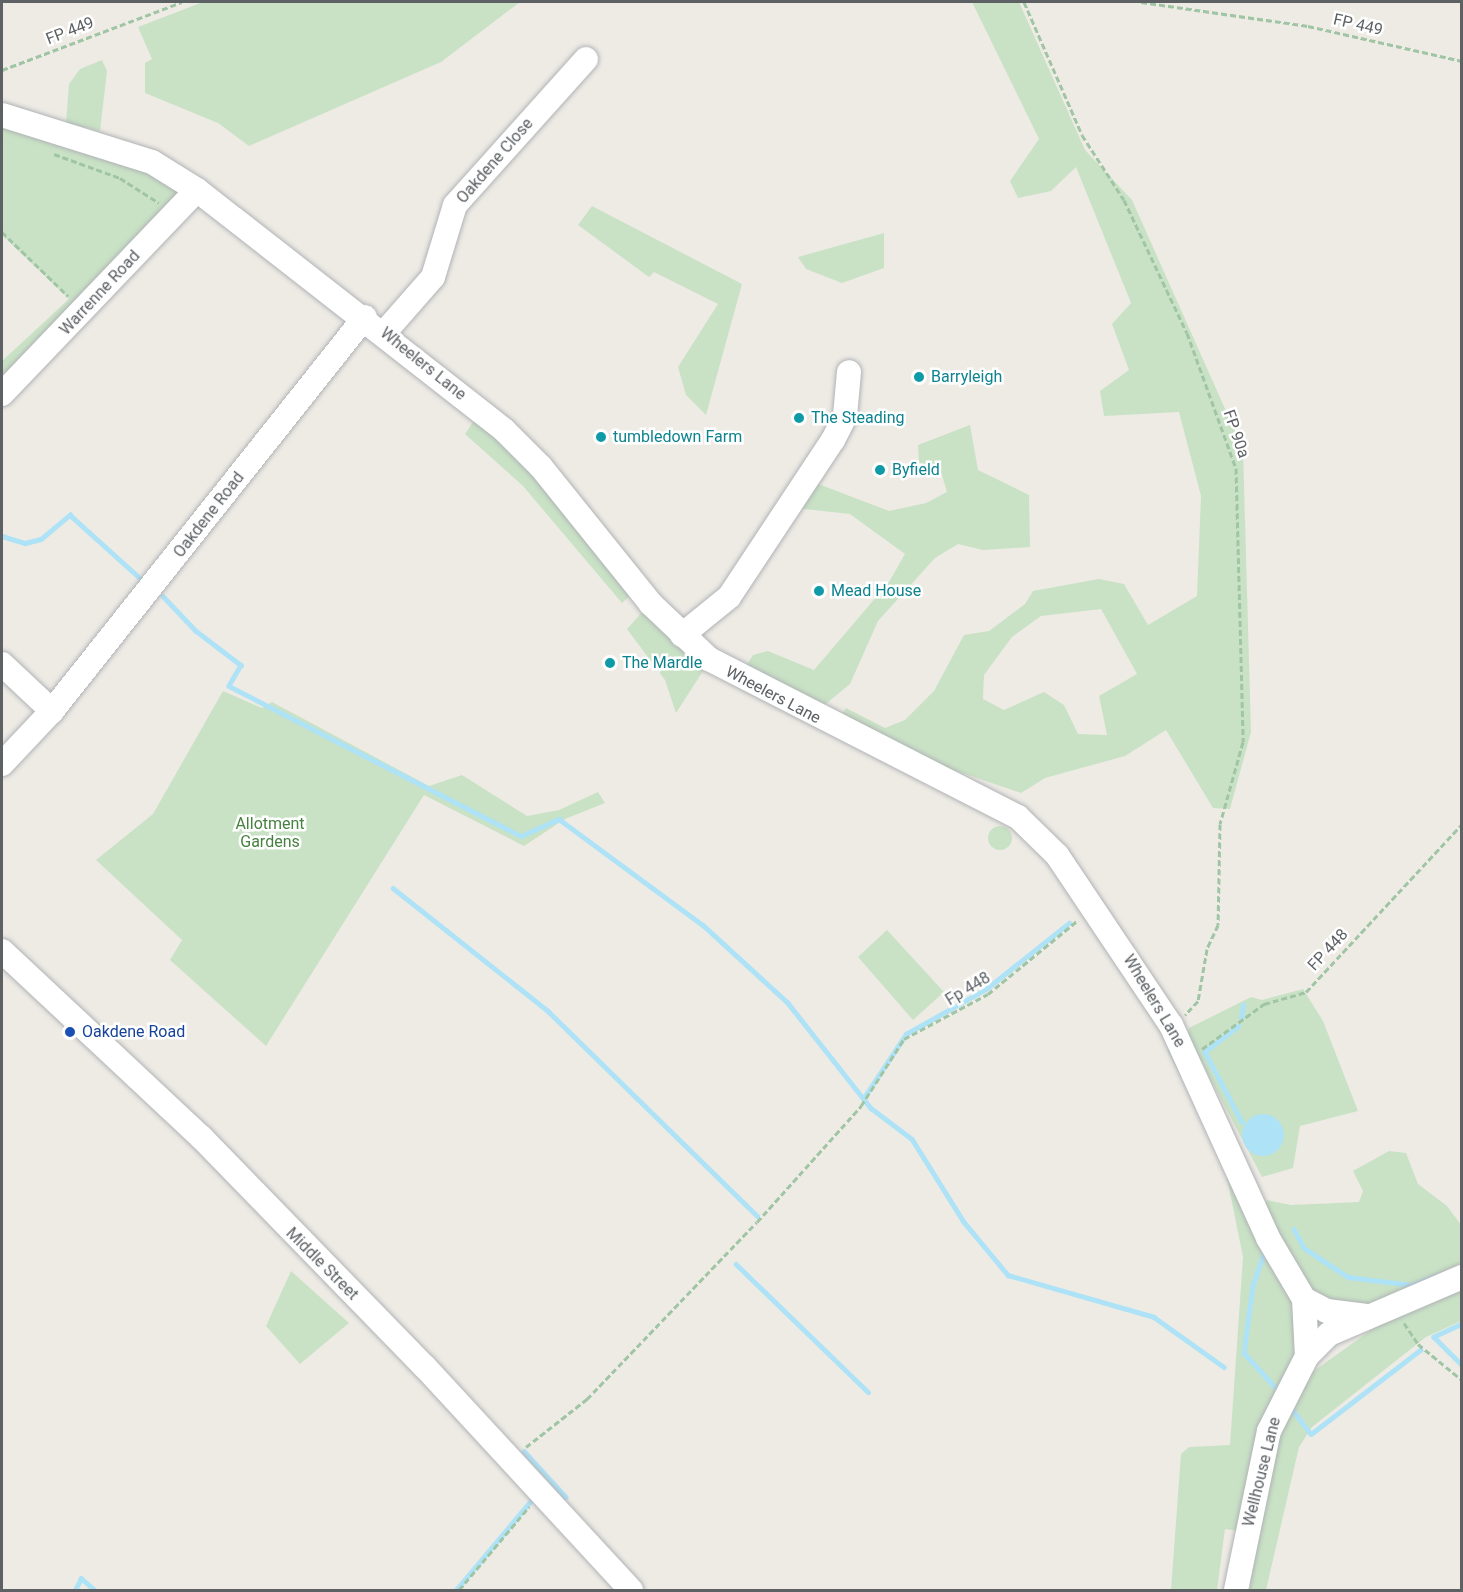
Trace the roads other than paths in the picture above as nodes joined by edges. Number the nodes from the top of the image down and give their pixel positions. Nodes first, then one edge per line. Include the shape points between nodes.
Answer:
1 (586, 59) dead end
2 (2, 115) edge
3 (197, 190) junction
4 (365, 317) junction
5 (384, 333) junction
6 (849, 372) dead end
7 (2, 394) edge
8 (682, 635) junction
9 (2, 664) edge
10 (52, 711) junction
11 (2, 764) edge
12 (2, 951) edge
13 (1461, 1277) edge
14 (1304, 1299) junction
15 (1365, 1316) junction
16 (1307, 1356) junction
17 (631, 1590) edge
18 (1236, 1590) edge

1 - 5 street, Oakdene Close via 455,205 433,277
2 - 3 street, Wheelers Lane via 152,162
3 - 4 street, Wheelers Lane
3 - 7 street, Warrenne Road
4 - 5 street, Wheelers Lane
4 - 10 street, Oakdene Road
5 - 8 street, Wheelers Lane via 541,467
6 - 8 street via 845,416 828,448 729,597
8 - 14 street, Wheelers Lane via 732,674 873,746 970,788 1018,817 1057,855 1171,1025 1269,1238
9 - 10 street
10 - 11 street, Oakdene Road
12 - 17 street, Middle Street via 201,1137
13 - 15 street, Wellhouse Lane
14 - 15 street via 1327,1311
14 - 16 street, Wheelers Lane
15 - 16 street, Wellhouse Lane via 1329,1334
16 - 18 street, Wellhouse Lane via 1284,1391 1269,1431

